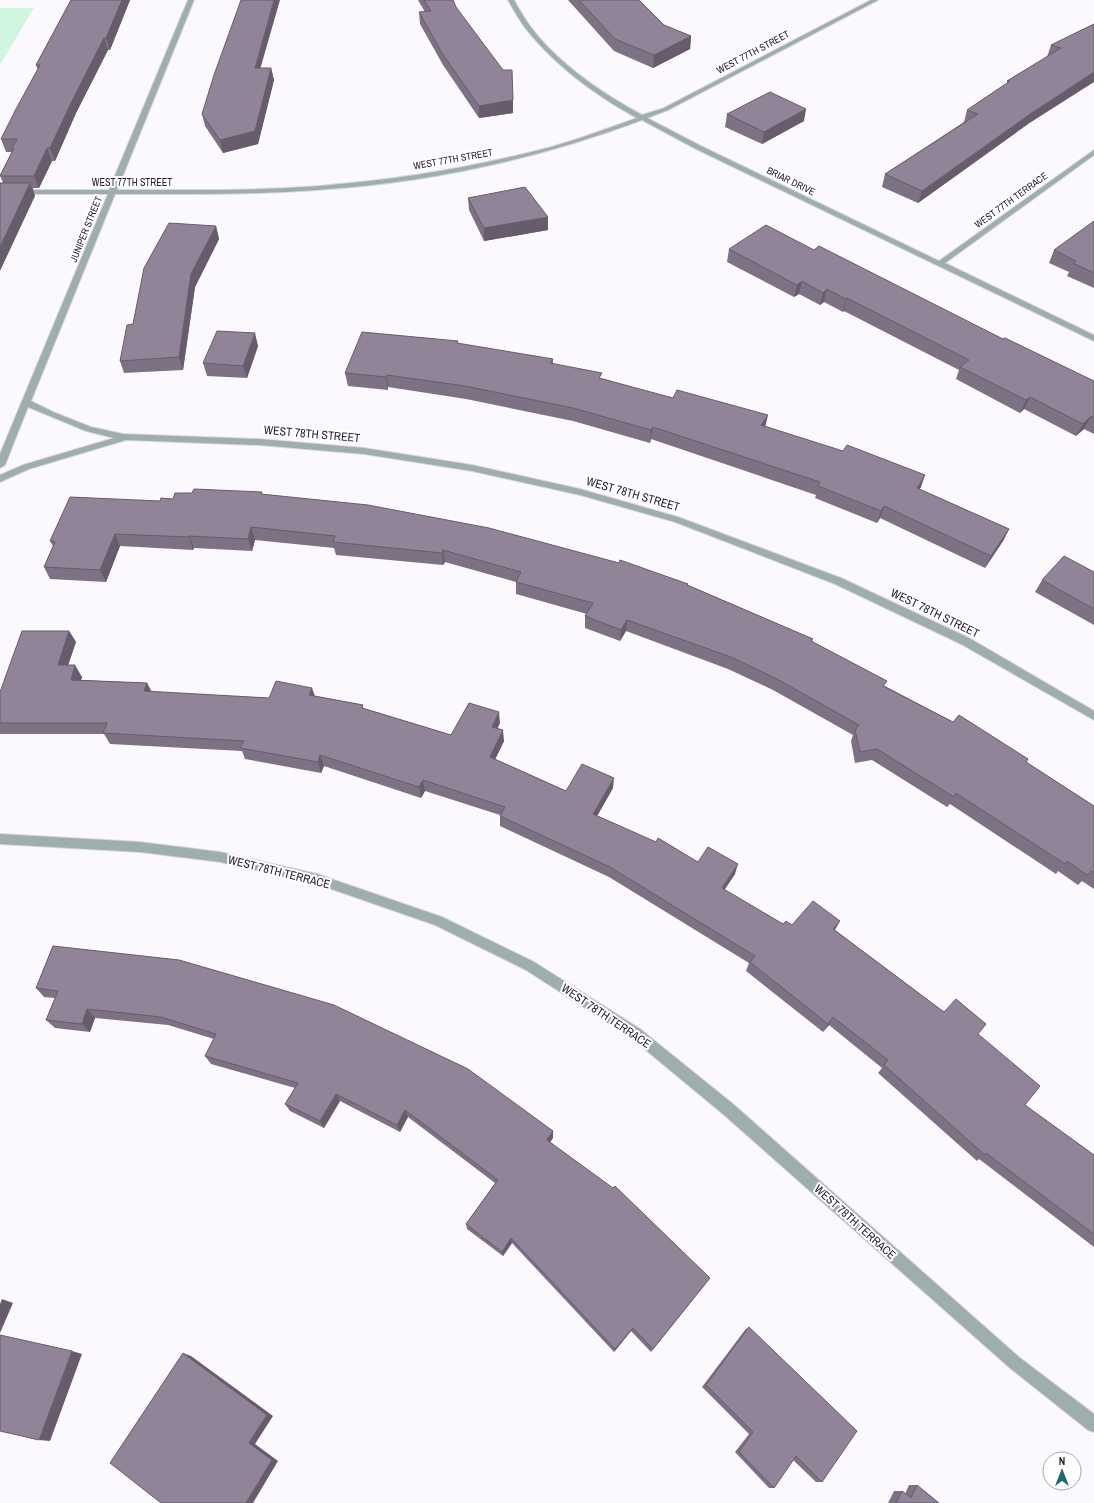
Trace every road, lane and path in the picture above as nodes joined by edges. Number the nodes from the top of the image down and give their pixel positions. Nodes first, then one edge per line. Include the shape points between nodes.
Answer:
1 (191, 0) edge
2 (511, 0) edge
3 (875, 0) edge
4 (642, 118) junction
5 (1094, 152) edge
6 (112, 191) junction
7 (0, 192) edge
8 (939, 264) junction
9 (1094, 338) edge
10 (25, 402) junction
11 (123, 437) junction
12 (0, 466) edge
13 (0, 479) edge
14 (1094, 716) edge
15 (1, 840) edge
16 (1094, 1424) edge

1 - 6 street, JUNIPER STREET
2 - 4 street, BRIAR DRIVE via 536,38 567,68 617,104
3 - 4 street, WEST 77TH STREET via 694,95
4 - 6 street, WEST 77TH STREET via 554,148 475,167 392,180 263,191
4 - 8 street, BRIAR DRIVE
5 - 8 street, WEST 77TH TERRACE
6 - 7 street, WEST 77TH STREET
6 - 10 street, JUNIPER STREET
8 - 9 street, BRIAR DRIVE
10 - 11 street, WEST 78TH STREET via 83,426
10 - 12 street, JUNIPER STREET
11 - 13 street, WEST 78TH STREET via 26,467
11 - 14 street, WEST 78TH STREET via 259,442 364,451 472,468 580,492 678,520 838,581 965,641
15 - 16 street, WEST 78TH TERRACE via 140,848 220,857 317,879 438,921 530,966 636,1033 734,1114 1014,1362

